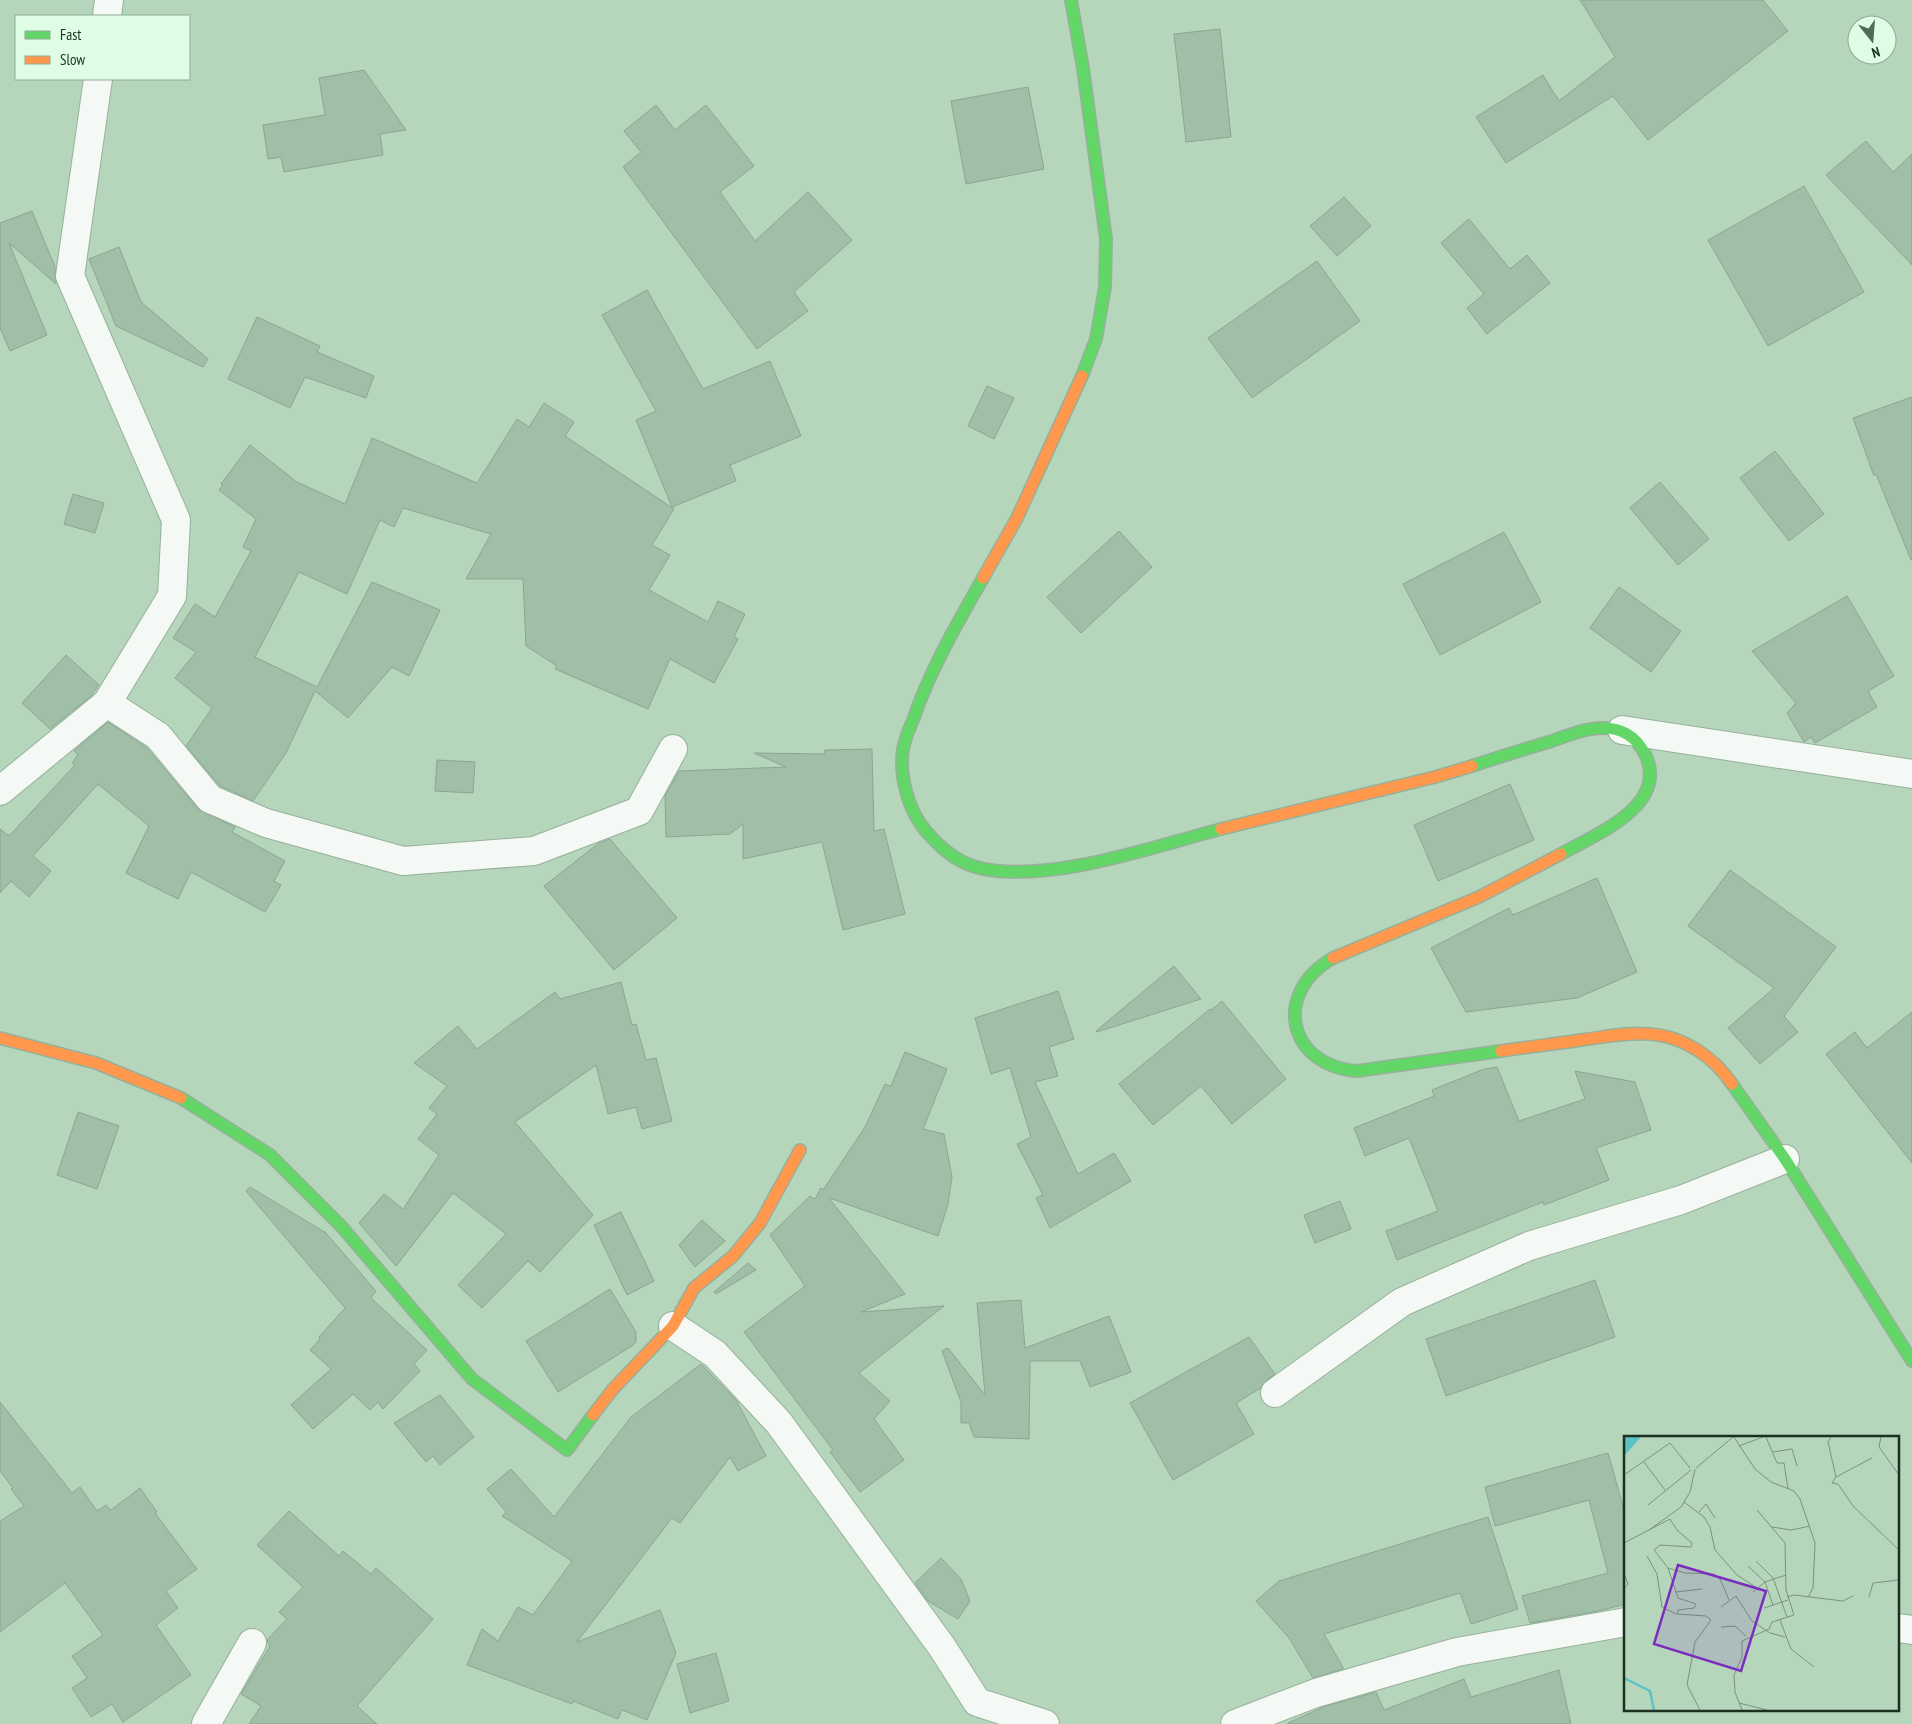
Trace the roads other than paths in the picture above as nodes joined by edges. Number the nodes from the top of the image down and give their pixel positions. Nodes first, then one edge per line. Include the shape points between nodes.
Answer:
1 (109, 0) edge
2 (1071, 0) edge
3 (107, 15) edge
4 (98, 80) edge
5 (108, 703) junction
6 (1622, 730) junction
7 (673, 749) dead end
8 (1912, 774) edge
9 (0, 791) edge
10 (0, 1038) edge
11 (800, 1150) dead end
12 (1785, 1159) junction
13 (673, 1326) junction
14 (1912, 1360) edge
15 (1275, 1393) dead end
16 (1624, 1622) edge
17 (252, 1643) dead end
18 (206, 1724) edge
19 (1045, 1724) edge
20 (1235, 1724) edge

1 - 3 street
2 - 6 street via 1106,239 1105,287 1096,339 1081,379 1016,518 937,661 916,710 903,748 902,773 918,821 937,844 961,860 983,869 1032,872 1088,864 1435,777 1589,729
4 - 5 street via 70,276 176,520 172,596
5 - 7 street via 158,736 210,799 266,823 403,861 534,850 639,811
5 - 9 street
6 - 8 street
6 - 12 street via 1646,753 1650,769 1649,785 1643,800 1628,814 1534,870 1462,906 1342,954 1322,966 1309,976 1301,989 1295,1018 1297,1032 1310,1054 1321,1062 1329,1067 1357,1071 1618,1035 1651,1034 1685,1043 1723,1070
10 - 13 street via 96,1063 184,1099 270,1156 341,1226 472,1379 567,1450 612,1389
11 - 13 street via 760,1223 733,1256 694,1288
12 - 14 street
12 - 15 street via 1681,1200 1529,1246 1402,1302
13 - 19 street via 715,1354 779,1423 942,1646 977,1702
16 - 20 street via 1457,1652 1316,1692
17 - 18 street

